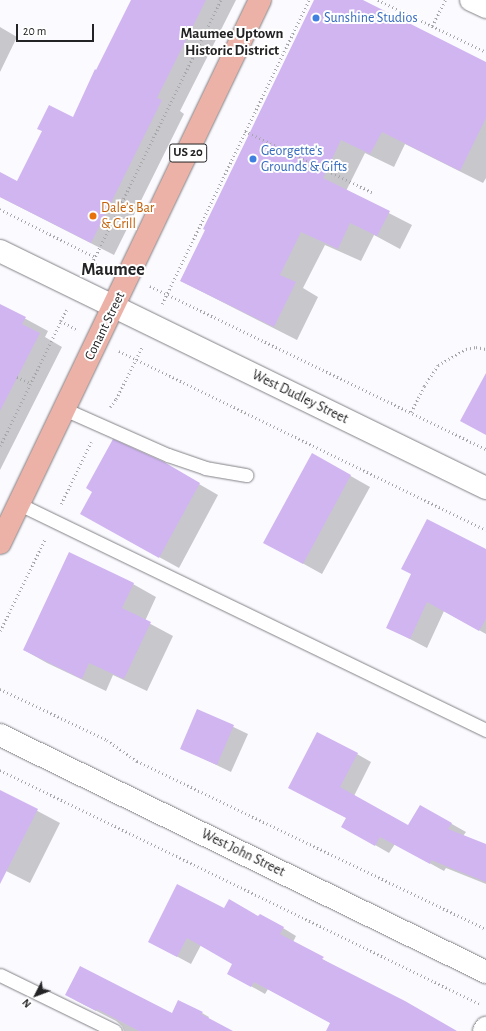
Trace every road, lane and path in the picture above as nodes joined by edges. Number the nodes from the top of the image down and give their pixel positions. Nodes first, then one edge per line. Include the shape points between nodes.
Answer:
1 (221, 0) edge
2 (260, 0) edge
3 (378, 0) edge
4 (445, 0) edge
5 (471, 0) edge
6 (486, 7) edge
7 (432, 26) junction
8 (486, 52) edge
9 (246, 131) dead end
10 (372, 192) dead end
11 (0, 209) edge
12 (0, 251) edge
13 (95, 257) junction
14 (79, 288) junction
15 (167, 293) dead end
16 (115, 306) junction
17 (61, 321) junction
18 (98, 341) junction
19 (486, 349) edge
20 (17, 377) dead end
21 (30, 383) junction
22 (64, 409) junction
23 (411, 412) junction
24 (0, 446) edge
25 (486, 449) edge
26 (246, 475) dead end
27 (486, 488) edge
28 (19, 504) junction
29 (486, 530) edge
30 (0, 543) edge
31 (0, 689) edge
32 (486, 730) edge
33 (0, 735) edge
34 (0, 770) edge
35 (486, 929) edge
36 (486, 972) edge
37 (0, 975) edge
38 (486, 1007) edge
39 (486, 1028) edge
40 (115, 1031) edge
41 (484, 1031) edge

1 - 13 path
2 - 16 main road, Conant Street / US 20
3 - 7 path
4 - 7 path
5 - 6 street
7 - 8 path
9 - 10 path
11 - 13 path
12 - 14 street, West Dudley Street
13 - 14 path
14 - 16 street, West Dudley Street
14 - 17 path
15 - 23 path
16 - 18 main road, Conant Street / US 20
16 - 27 street, West Dudley Street
17 - 18 path
17 - 21 path
18 - 22 main road, Conant Street / US 20
18 - 29 path
19 - 23 path via 466,349 438,365
20 - 21 path
21 - 24 path
22 - 26 lane via 204,468
22 - 28 main road, Conant Street / US 20
23 - 25 path
28 - 30 main road, Conant Street / US 20
28 - 32 lane
31 - 35 path via 107,740 137,761
33 - 36 street, West John Street
34 - 38 path
37 - 40 lane
39 - 41 street

